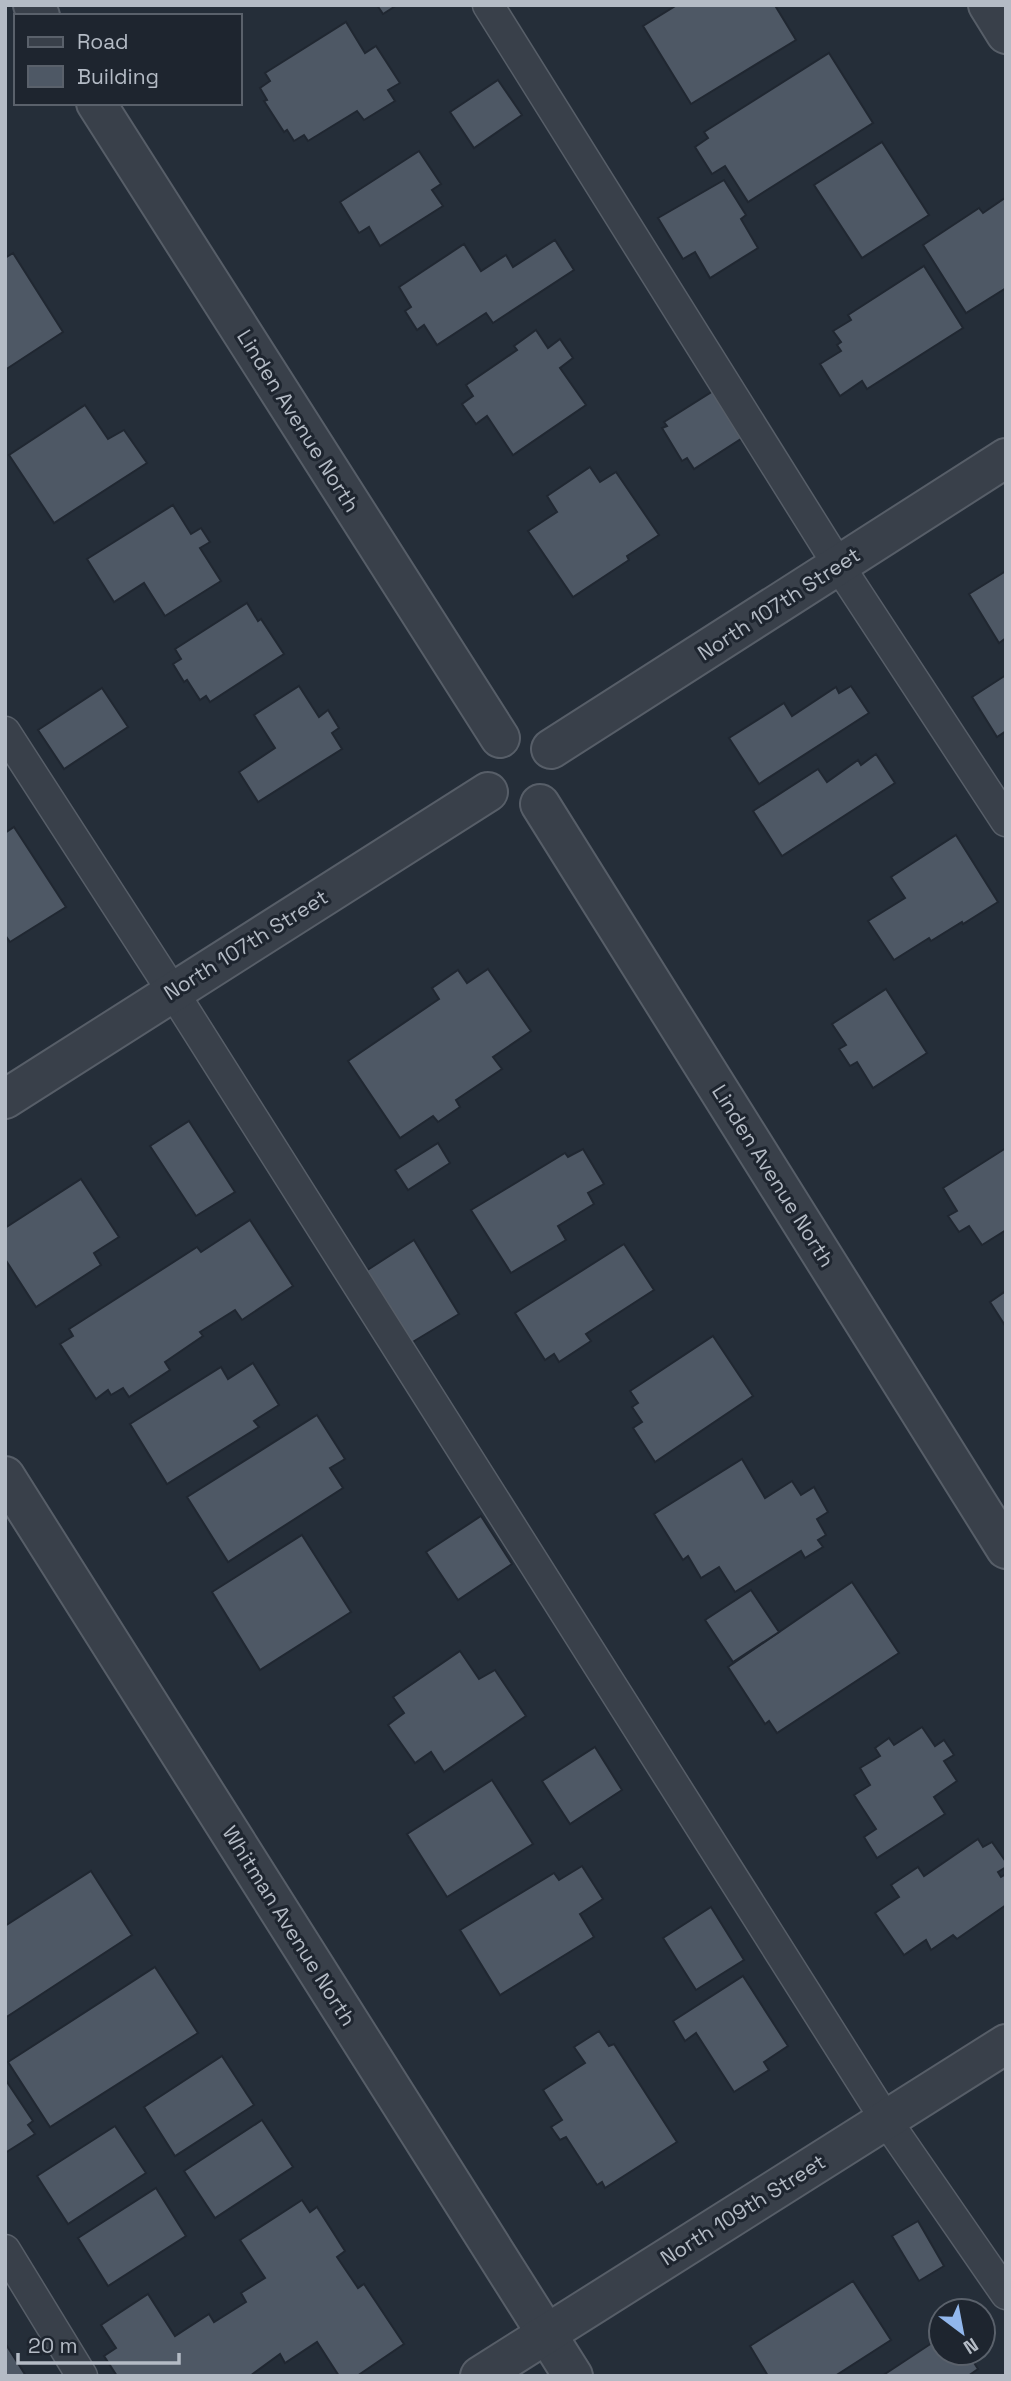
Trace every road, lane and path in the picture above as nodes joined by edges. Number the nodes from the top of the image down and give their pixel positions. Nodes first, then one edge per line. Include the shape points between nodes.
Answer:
1 (488, 5) edge
2 (988, 5) edge
3 (1006, 34) edge
4 (97, 105) edge
5 (1006, 457) edge
6 (839, 566) junction
7 (5, 732) edge
8 (500, 738) junction
9 (551, 749) junction
10 (488, 792) junction
11 (540, 804) junction
12 (1006, 821) edge
13 (173, 992) junction
14 (5, 1099) edge
15 (5, 1476) edge
16 (1006, 1549) edge
17 (1006, 2044) edge
18 (886, 2120) junction
19 (5, 2250) edge
20 (1006, 2294) edge
21 (546, 2333) junction
22 (82, 2376) edge
23 (480, 2376) edge
24 (573, 2376) edge

1 - 6 lane
2 - 3 street
4 - 8 street, Linden Avenue North
5 - 6 street, North 107th Street
6 - 9 street, North 107th Street
6 - 12 lane
7 - 13 lane
8 - 9 street via 532,734
8 - 10 street via 482,762
9 - 11 street via 557,760 556,784
10 - 11 street via 502,806 514,810
10 - 13 street, North 107th Street
11 - 16 street, Linden Avenue North
13 - 14 street, North 107th Street
13 - 18 lane
15 - 21 street, Whitman Avenue North
17 - 18 street, North 109th Street
18 - 20 lane
18 - 21 street, North 109th Street
19 - 22 lane
21 - 23 street, North 109th Street
21 - 24 street, Whitman Avenue North

